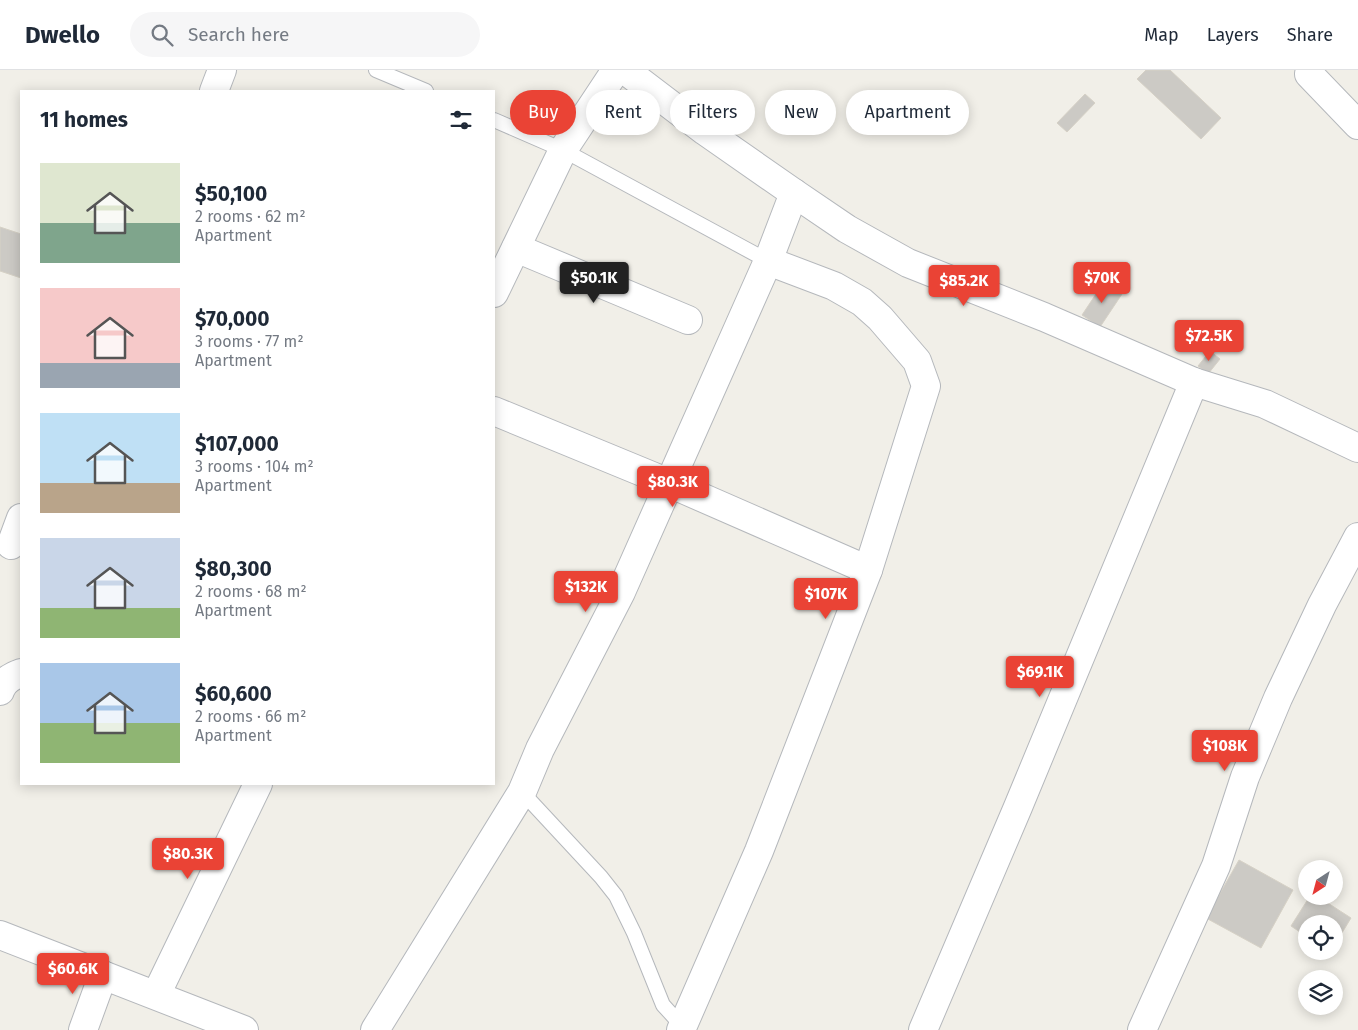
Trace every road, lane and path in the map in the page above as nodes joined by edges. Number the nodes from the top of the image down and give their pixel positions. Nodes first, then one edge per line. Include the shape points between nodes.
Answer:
1 (222, 70) edge
2 (376, 70) edge
3 (616, 70) edge
4 (626, 70) edge
5 (1309, 74) dead end
6 (214, 90) edge
7 (424, 90) edge
8 (495, 120) edge
9 (1358, 125) edge
10 (563, 150) junction
11 (794, 193) junction
12 (516, 248) junction
13 (768, 261) junction
14 (495, 292) edge
15 (688, 320) dead end
16 (1194, 382) junction
17 (495, 411) edge
18 (1358, 448) edge
19 (669, 483) junction
20 (20, 521) edge
21 (1358, 537) edge
22 (11, 545) edge
23 (868, 570) junction
24 (20, 673) edge
25 (0, 691) edge
26 (258, 785) edge
27 (522, 792) junction
28 (0, 935) edge
29 (103, 975) junction
30 (156, 995) junction
31 (682, 1029) edge
32 (82, 1030) edge
33 (244, 1030) edge
34 (375, 1030) edge
35 (923, 1030) edge
36 (1142, 1030) edge

1 - 6 street
2 - 7 lane
3 - 10 street
4 - 11 street
5 - 9 street
8 - 10 lane
10 - 12 street
10 - 13 lane
11 - 13 street
11 - 16 street via 908,263
12 - 14 street
12 - 15 street
13 - 19 street
13 - 23 street via 834,286 862,302 917,362 924,376 926,386
16 - 18 street via 1264,404
16 - 35 street
17 - 19 street
19 - 23 street
19 - 27 street via 621,592 540,749
20 - 22 street
21 - 36 street via 1278,698 1245,777 1216,866
23 - 31 street via 759,851
24 - 25 street via 10,677
26 - 30 street
27 - 31 lane via 616,896 663,1005
27 - 34 street
28 - 29 street
29 - 30 street
29 - 32 street
30 - 33 street

